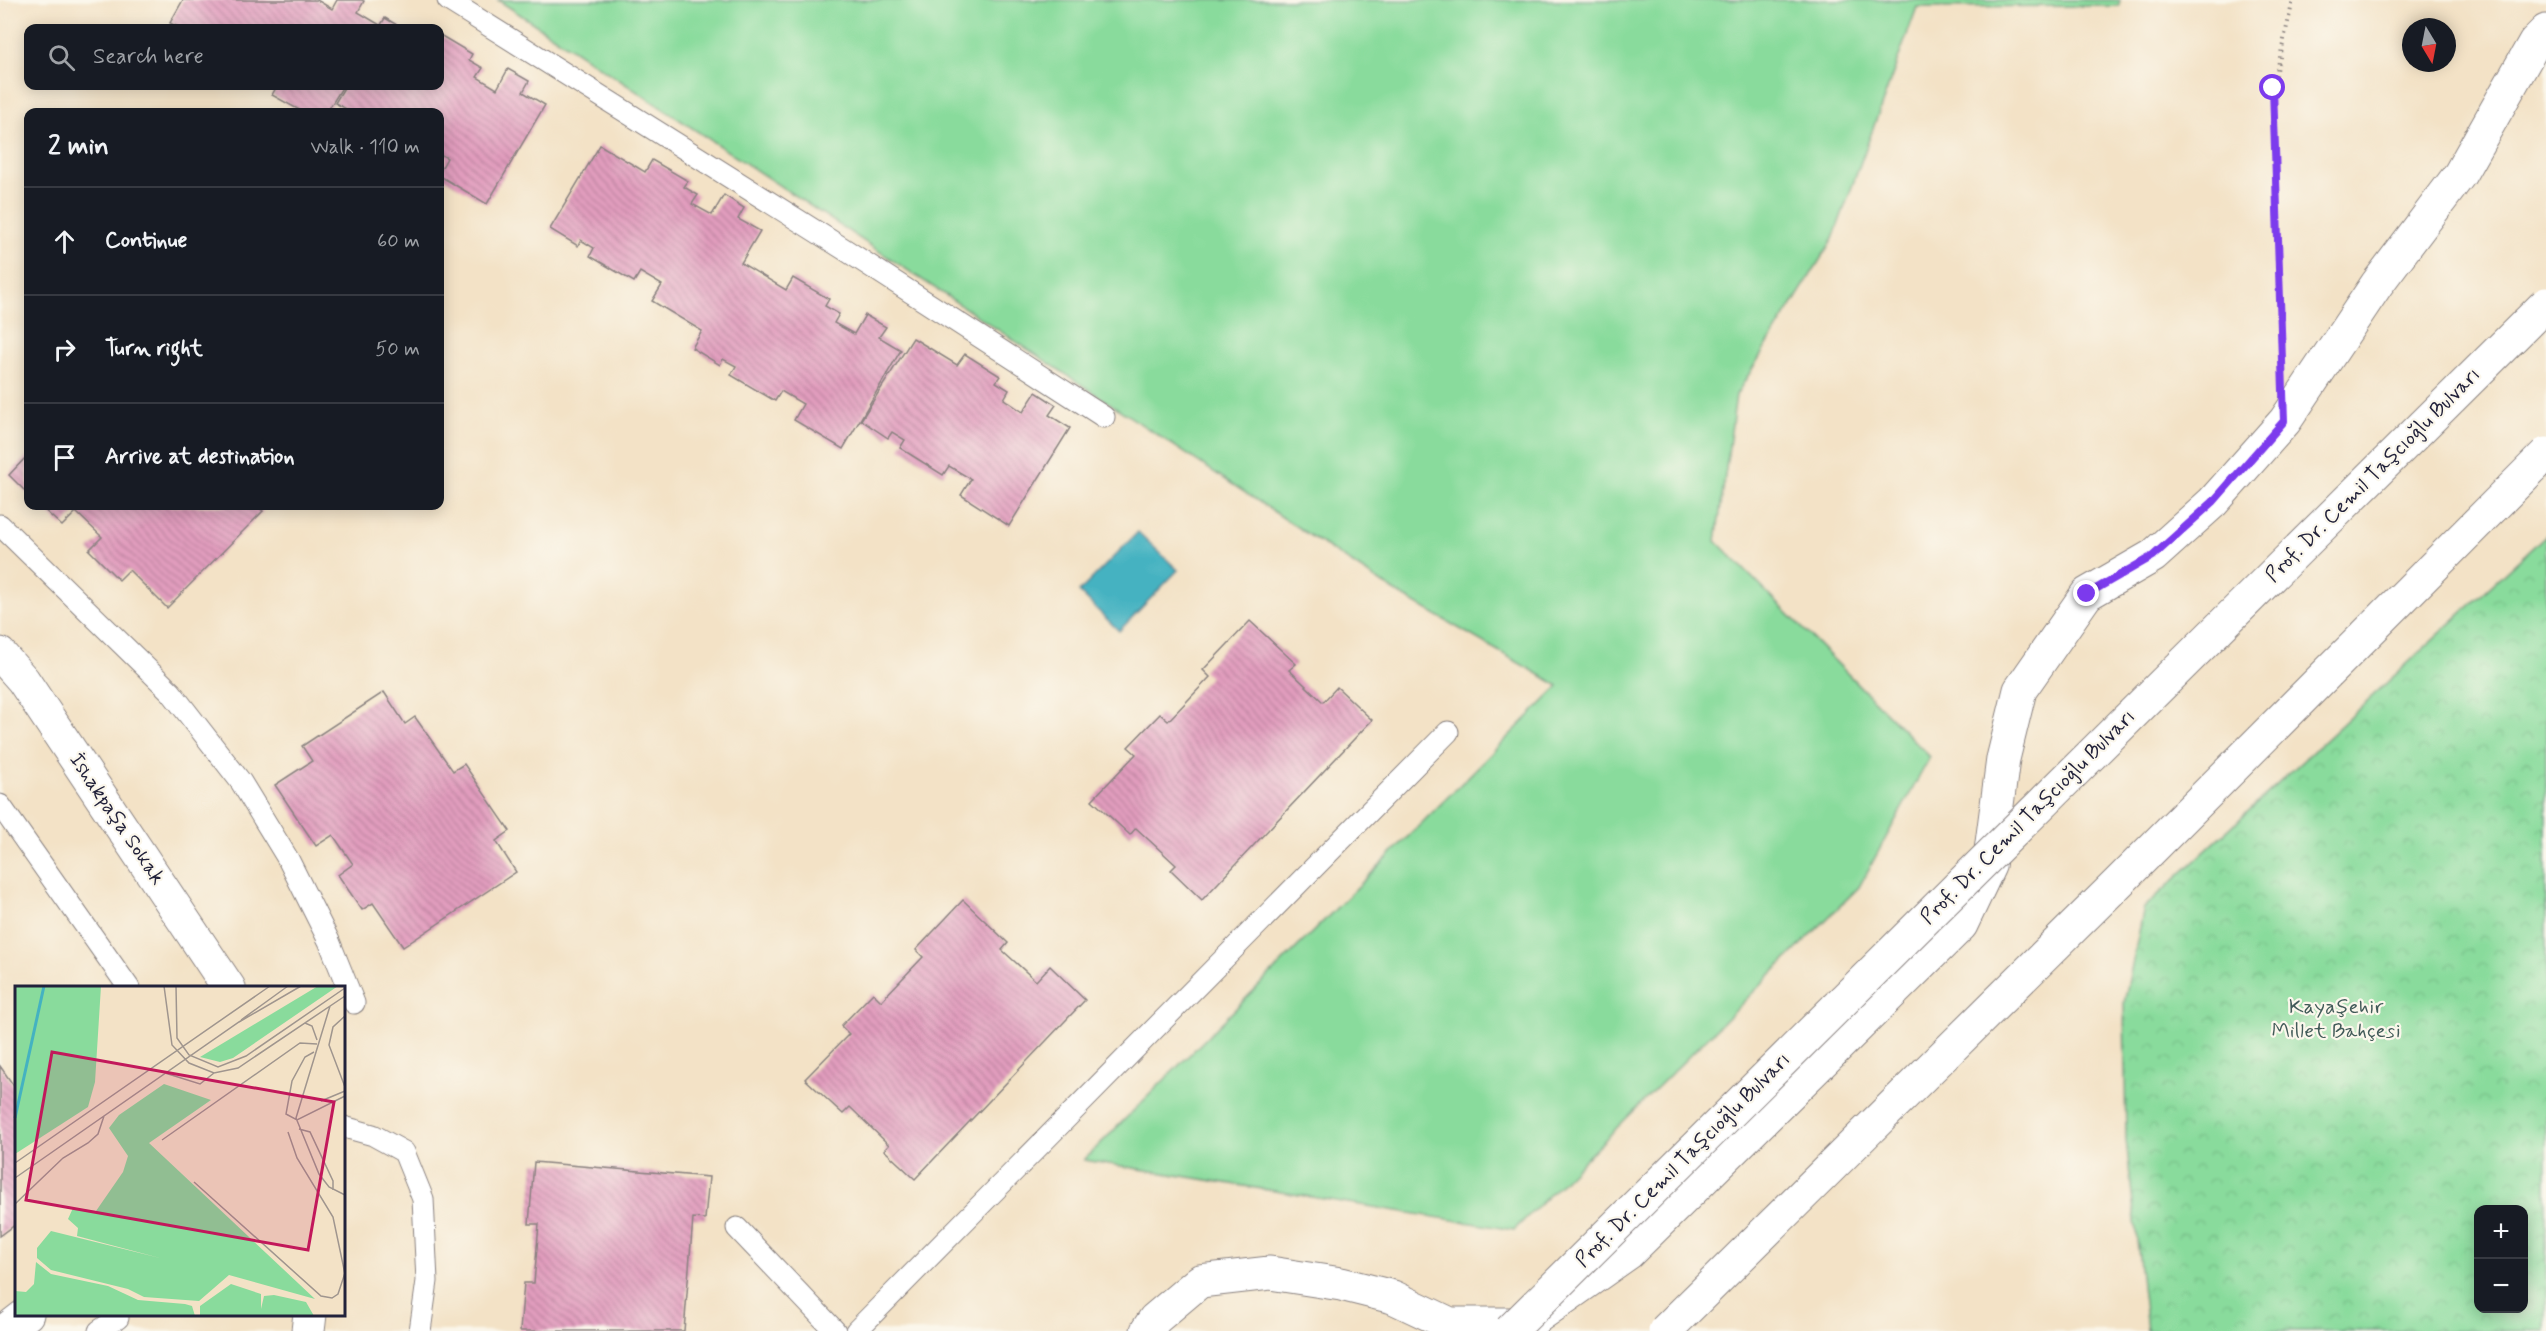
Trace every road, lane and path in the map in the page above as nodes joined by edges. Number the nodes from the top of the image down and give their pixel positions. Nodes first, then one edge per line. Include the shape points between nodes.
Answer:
1 (448, 0) edge
2 (2292, 0) edge
3 (2546, 31) edge
4 (2546, 304) edge
5 (2283, 361) dead end
6 (1104, 417) dead end
7 (2546, 454) edge
8 (0, 525) edge
9 (0, 654) edge
10 (1448, 732) dead end
11 (0, 805) edge
12 (128, 986) edge
13 (228, 986) edge
14 (354, 1003) dead end
15 (345, 1127) edge
16 (737, 1228) dead end
17 (24, 1316) edge
18 (310, 1316) edge
19 (118, 1318) dead end
20 (5, 1331) edge
21 (99, 1331) edge
22 (308, 1331) edge
23 (420, 1331) edge
24 (835, 1331) edge
25 (856, 1331) edge
26 (1147, 1331) edge
27 (1510, 1331) edge
28 (1665, 1331) edge

1 - 6 lane
2 - 5 path via 2273,88
3 - 26 main road via 2535,42 2460,174 2284,421 2213,502 2153,556 2087,594 2020,690 2003,759 1989,866 1961,925 1628,1253 1527,1324 1450,1324 1393,1297 1270,1273 1200,1281 1155,1319
4 - 27 main road, Prof. Dr. Cemil Taşcıoğlu Bulvarı, bridge
7 - 28 main road, bridge
8 - 14 lane via 171,692 241,782 288,859 329,941
9 - 13 main road, İshakpaşa Sokak via 23,680
10 - 25 lane
11 - 12 lane
15 - 23 lane via 373,1135 404,1152 423,1199 426,1281
16 - 24 lane
17 - 20 main road
18 - 22 main road
19 - 21 lane

